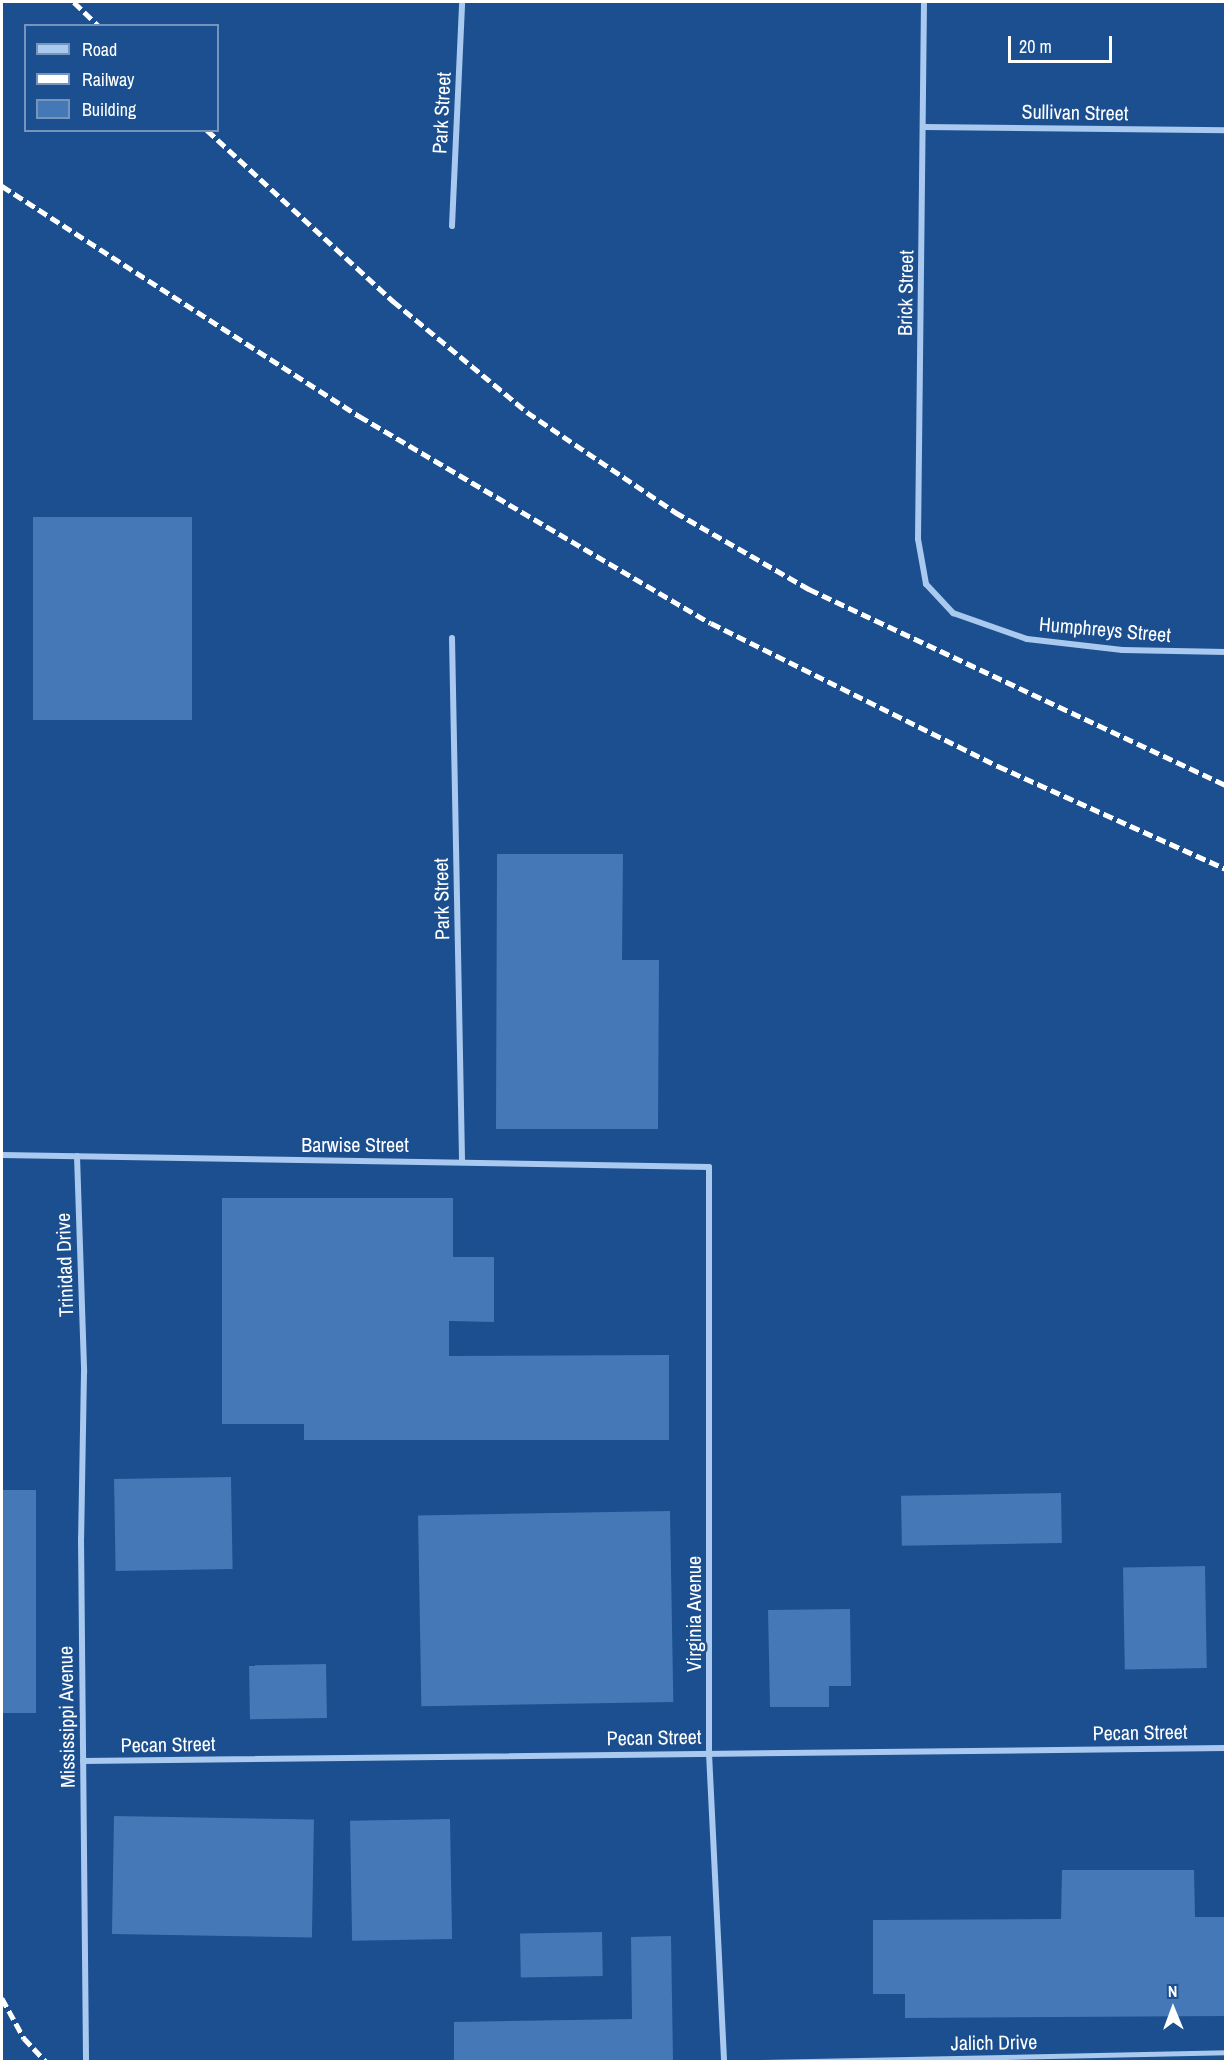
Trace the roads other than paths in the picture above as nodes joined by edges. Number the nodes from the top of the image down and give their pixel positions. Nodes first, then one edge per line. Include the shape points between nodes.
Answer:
1 (462, 2) edge
2 (924, 2) edge
3 (924, 127) junction
4 (1226, 130) edge
5 (452, 226) dead end
6 (926, 584) joint
7 (452, 638) dead end
8 (1226, 652) edge
9 (2, 1155) edge
10 (77, 1156) junction
11 (462, 1160) junction
12 (709, 1167) joint
13 (84, 1372) joint
14 (1226, 1748) edge
15 (709, 1753) junction
16 (83, 1761) junction
17 (1226, 2052) edge
18 (86, 2061) edge
19 (724, 2061) edge
20 (762, 2061) edge

1 - 5 street, Park Street
2 - 3 street, Brick Street
3 - 4 street, Sullivan Street
3 - 6 street, Brick Street via 918,539
6 - 8 street, Humphreys Street via 953,613 1027,639 1122,650
7 - 11 street, Park Street
9 - 10 street, Barwise Street
10 - 11 street, Barwise Street
10 - 13 street, Trinidad Drive
11 - 12 street, Barwise Street
12 - 15 street, Virginia Avenue
13 - 16 street, Mississippi Avenue
14 - 15 street, Pecan Street
15 - 16 street, Pecan Street
15 - 19 street, Virginia Avenue
16 - 18 street, Mississippi Avenue
17 - 20 lane, Jalich Drive

